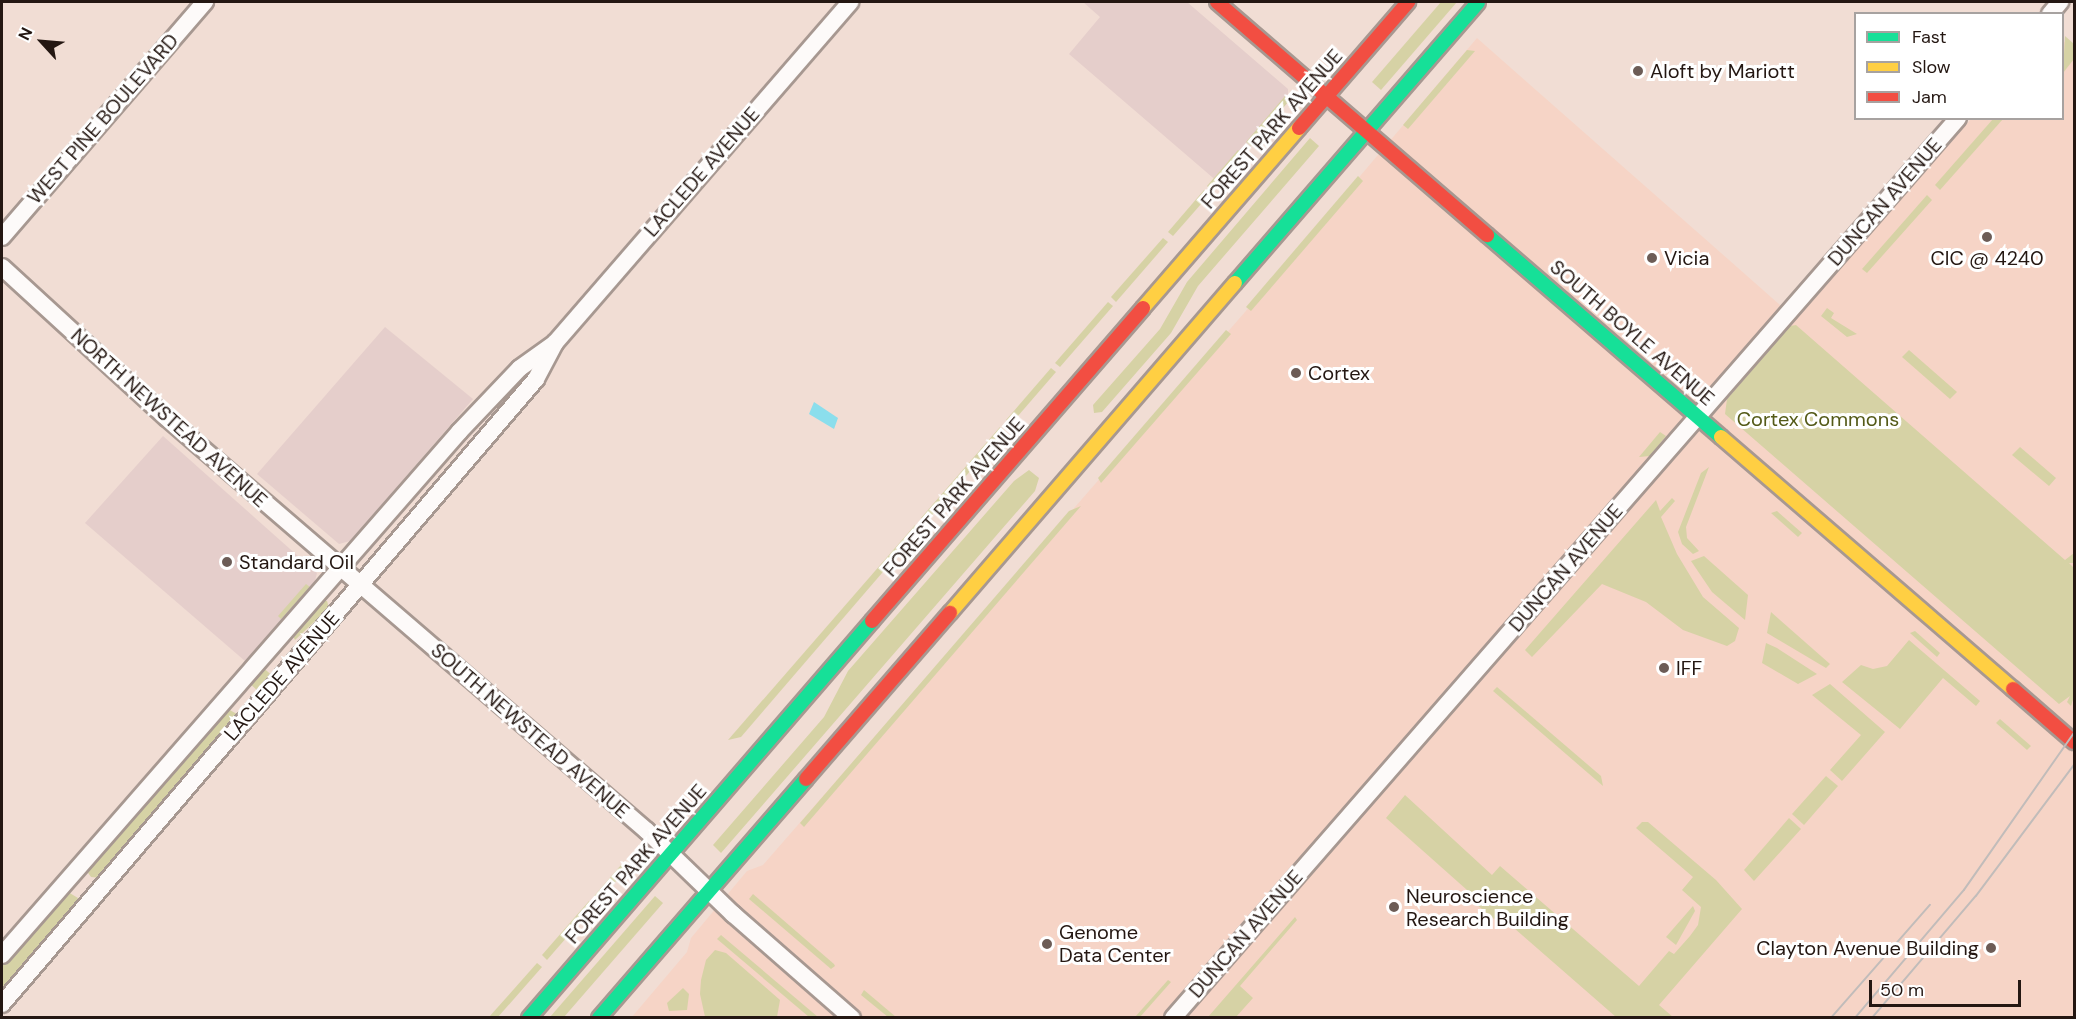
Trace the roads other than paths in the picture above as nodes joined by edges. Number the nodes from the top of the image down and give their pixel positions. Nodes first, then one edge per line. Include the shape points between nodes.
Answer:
1 (205, 2) edge
2 (850, 2) edge
3 (1217, 2) edge
4 (1408, 2) edge
5 (1478, 2) edge
6 (1327, 96) junction
7 (1956, 120) edge
8 (1367, 129) junction
9 (2, 237) edge
10 (2, 267) edge
11 (555, 343) junction
12 (1699, 417) junction
13 (339, 568) junction
14 (360, 586) junction
15 (2074, 742) edge
16 (671, 854) junction
17 (708, 892) junction
18 (2, 955) edge
19 (2, 1004) edge
20 (529, 1017) edge
21 (599, 1017) edge
22 (852, 1017) edge
23 (1173, 1017) edge

1 - 9 street, WEST PINE BOULEVARD
2 - 11 street, LACLEDE AVENUE
3 - 6 main road, SOUTH BOYLE AVENUE
4 - 6 main road, FOREST PARK AVENUE
5 - 8 main road
6 - 8 main road, SOUTH BOYLE AVENUE
6 - 16 main road, FOREST PARK AVENUE
7 - 12 street, DUNCAN AVENUE
8 - 12 main road, SOUTH BOYLE AVENUE
8 - 17 main road
10 - 13 street, NORTH NEWSTEAD AVENUE
11 - 13 street, LACLEDE AVENUE via 520,368
11 - 14 street, LACLEDE AVENUE via 536,380
12 - 15 main road, SOUTH BOYLE AVENUE
12 - 23 street, DUNCAN AVENUE
13 - 14 street, SOUTH NEWSTEAD AVENUE
13 - 18 street, LACLEDE AVENUE
14 - 16 street, SOUTH NEWSTEAD AVENUE
14 - 19 street, LACLEDE AVENUE
16 - 17 street, SOUTH NEWSTEAD AVENUE
16 - 20 main road, FOREST PARK AVENUE
17 - 21 main road
17 - 22 street, SOUTH NEWSTEAD AVENUE

